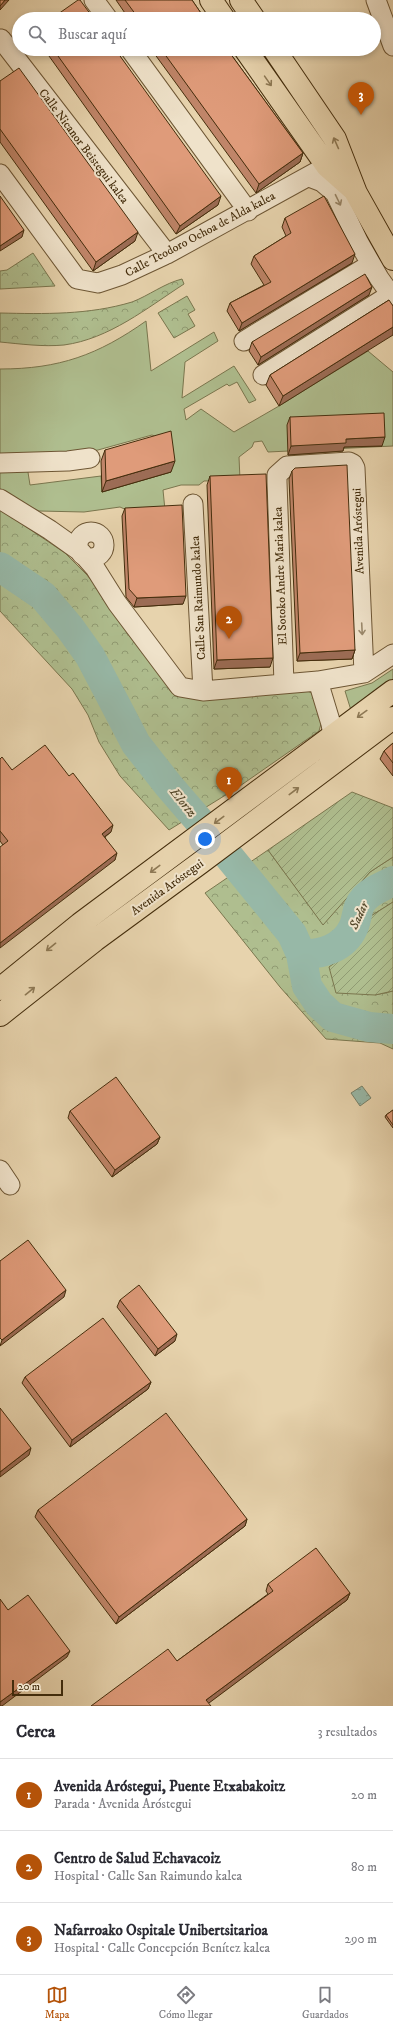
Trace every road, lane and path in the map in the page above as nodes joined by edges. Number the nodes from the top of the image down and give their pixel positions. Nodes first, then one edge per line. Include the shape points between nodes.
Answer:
1 (94, 0) edge
2 (210, 0) edge
3 (241, 0) edge
4 (376, 0) edge
5 (103, 12) edge
6 (219, 12) edge
7 (249, 12) edge
8 (380, 12) edge
9 (381, 14) edge
10 (1, 38) dead end
11 (393, 46) edge
12 (12, 52) edge
13 (15, 56) edge
14 (135, 56) edge
15 (249, 56) edge
16 (279, 56) edge
17 (318, 171) junction
18 (0, 174) edge
19 (356, 193) junction
20 (248, 211) junction
21 (167, 254) junction
22 (393, 259) edge
23 (371, 264) junction
24 (392, 294) edge
25 (244, 341) dead end
26 (263, 375) dead end
27 (90, 458) dead end
28 (0, 463) edge
29 (281, 470) joint
30 (0, 500) edge
31 (193, 504) dead end
32 (82, 543) junction
33 (104, 581) junction
34 (393, 654) edge
35 (364, 673) junction
36 (318, 681) junction
37 (284, 684) junction
38 (393, 691) edge
39 (203, 692) junction
40 (393, 718) edge
41 (333, 735) junction
42 (0, 989) edge
43 (0, 1015) edge

1 - 5 street
2 - 6 main road
3 - 7 main road
4 - 8 street
9 - 11 street
10 - 12 street, Calle Nicanor Beistegui kalea
13 - 21 street, Calle Nicanor Beistegui kalea
14 - 20 street
15 -> 17 main road
19 -> 16 main road via 335,139
17 - 19 main road
17 - 20 street, Calle Teodoro Ochoa de Alda kalea
17 -> 23 street via 322,182 335,193
18 - 21 street, Calle Teodoro Ochoa de Alda kalea via 77,279 98,284
19 - 22 main road
20 - 21 street, Calle Teodoro Ochoa de Alda kalea
23 - 24 street
23 - 25 street
24 - 26 street
27 - 28 street
29 -> 35 street, Avenida Aróstegui via 287,466 349,462 358,468 363,570
29 - 37 street, El Sotoko Andre Maria kalea via 277,475 277,482
30 - 32 street via 50,530
31 - 39 street, Calle San Raimundo kalea
32 - 33 street
32 - 33 street via 88,557 97,556 104,545
33 - 39 street via 117,603 180,687
34 - 35 street
35 - 36 street
36 - 37 street
36 - 41 street
37 - 39 street
38 -> 41 main road, Avenida Aróstegui
43 -> 40 main road, Avenida Aróstegui via 94,940 200,864
41 -> 42 main road, Avenida Aróstegui via 80,924

